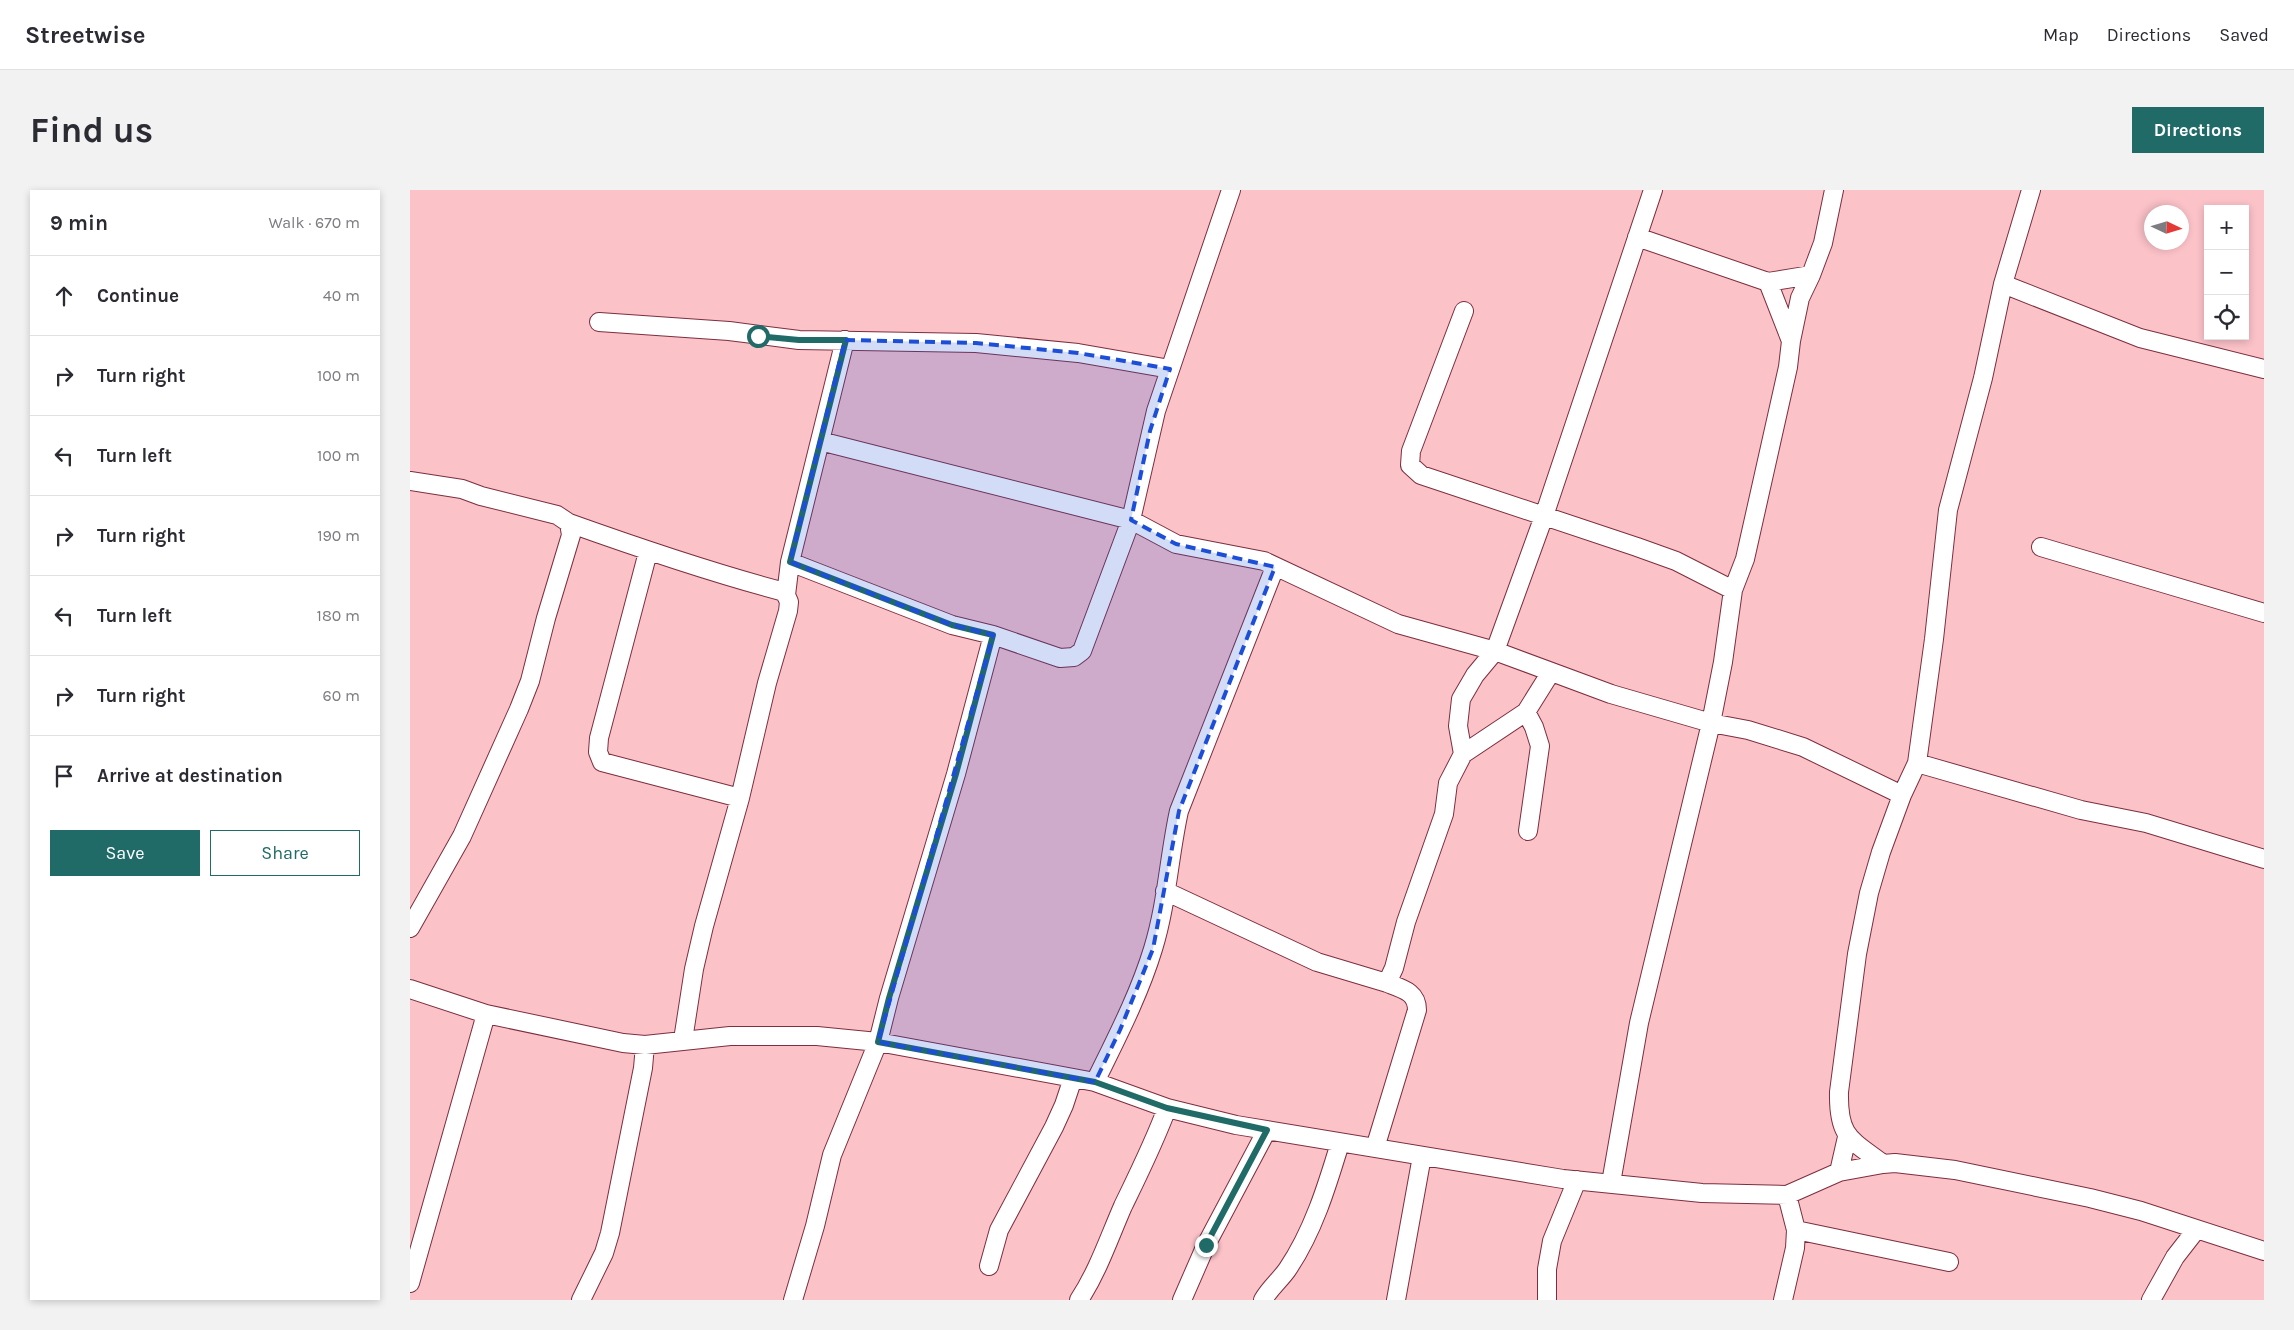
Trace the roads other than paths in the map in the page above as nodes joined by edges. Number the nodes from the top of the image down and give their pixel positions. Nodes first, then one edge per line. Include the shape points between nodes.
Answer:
1 (1230, 190) edge
2 (1653, 190) edge
3 (1834, 190) edge
4 (2031, 190) edge
5 (1638, 237) junction
6 (1811, 275) junction
7 (1768, 282) junction
8 (2003, 284) junction
9 (1464, 311) dead end
10 (599, 322) dead end
11 (846, 340) junction
12 (1791, 341) junction
13 (2264, 369) edge
14 (1170, 370) junction
15 (820, 442) junction
16 (410, 481) edge
17 (1544, 516) junction
18 (1131, 520) junction
19 (569, 523) junction
20 (2041, 547) dead end
21 (648, 552) junction
22 (790, 562) junction
23 (1275, 566) junction
24 (1732, 590) junction
25 (786, 595) junction
26 (2264, 613) edge
27 (993, 635) junction
28 (1495, 651) junction
29 (1551, 672) junction
30 (1526, 712) junction
31 (1711, 723) junction
32 (1463, 754) junction
33 (1917, 763) junction
34 (1902, 796) junction
35 (740, 798) junction
36 (1528, 831) dead end
37 (2264, 858) edge
38 (1165, 891) junction
39 (410, 928) edge
40 (1387, 984) junction
41 (410, 989) edge
42 (486, 1014) junction
43 (683, 1040) junction
44 (878, 1042) junction
45 (646, 1045) junction
46 (1073, 1078) junction
47 (1095, 1082) junction
48 (1167, 1108) junction
49 (1267, 1130) junction
50 (1847, 1136) junction
51 (1340, 1143) junction
52 (1375, 1148) junction
53 (1422, 1156) junction
54 (1883, 1164) junction
55 (1839, 1172) junction
56 (1577, 1180) junction
57 (1611, 1183) junction
58 (1787, 1194) junction
59 (1796, 1230) junction
60 (2196, 1230) junction
61 (2264, 1250) edge
62 (1949, 1262) dead end
63 (989, 1266) dead end
64 (410, 1283) edge
65 (581, 1300) edge
66 (793, 1300) edge
67 (1079, 1300) edge
68 (1182, 1300) edge
69 (1263, 1300) edge
70 (1396, 1300) edge
71 (1547, 1300) edge
72 (1783, 1300) edge
73 (2151, 1300) edge

1 - 14 street
2 - 5 street
3 - 6 street via 1823,243
4 - 8 street
5 - 7 street
5 - 17 street
6 - 7 street
6 - 12 street via 1800,298
7 - 12 street
8 - 13 street via 2140,338
8 - 33 street via 1983,378 1948,510
9 - 17 street via 1411,451 1410,465 1421,475
10 - 11 street via 728,331 799,340
11 - 14 street via 976,343 1078,353
11 - 15 street
12 - 24 street via 1788,367 1744,559
14 - 18 street via 1150,431
15 - 18 street
15 - 22 street
16 - 19 street via 462,489 557,515
17 - 24 street via 1676,561
17 - 28 street
18 - 23 street via 1176,544
18 - 27 street via 1082,651 1074,657 1060,658
19 - 21 street
19 - 39 street via 571,535 530,681 462,836
20 - 26 street
21 - 25 street
21 - 35 street via 598,752 602,762
22 - 25 street
22 - 27 street via 952,625
23 - 28 street via 1398,624
23 - 38 street via 1179,810
24 - 31 street
25 - 35 street via 788,611 767,682
27 - 44 street
28 - 29 street
28 - 32 street via 1461,699 1458,726
29 - 30 street
29 - 31 street via 1611,694
30 - 32 street
30 - 36 street via 1540,746
31 - 34 street via 1748,730 1803,747
31 - 57 street via 1639,1023
32 - 40 street via 1448,783 1444,814
33 - 34 street
33 - 37 street via 2080,810 2146,823
34 - 50 street via 1869,893 1857,954 1839,1092 1838,1115
35 - 43 street via 704,926
38 - 40 street via 1317,962
38 - 47 street via 1162,918 1144,977
40 - 52 street via 1413,995 1417,1010
41 - 42 street
42 - 45 street
42 - 64 street
43 - 44 street via 730,1036 817,1036
43 - 45 street
44 - 46 street
44 - 66 street via 832,1155
45 - 65 street via 610,1233 595,1275
46 - 47 street
46 - 63 street via 1054,1127 999,1230
47 - 48 street
48 - 49 street
48 - 67 street via 1092,1281
49 - 51 street
49 - 68 street via 1206,1245
50 - 54 street
50 - 55 street
51 - 52 street
51 - 69 street via 1307,1235 1286,1271
52 - 53 street
53 - 56 street
53 - 70 street
54 - 55 street
54 - 60 street via 1954,1170 2017,1182 2141,1211
55 - 58 street
56 - 57 street
56 - 71 street via 1552,1241 1547,1269
57 - 58 street via 1702,1193
58 - 59 street
59 - 62 street
59 - 72 street
60 - 61 street
60 - 73 street via 2175,1257

